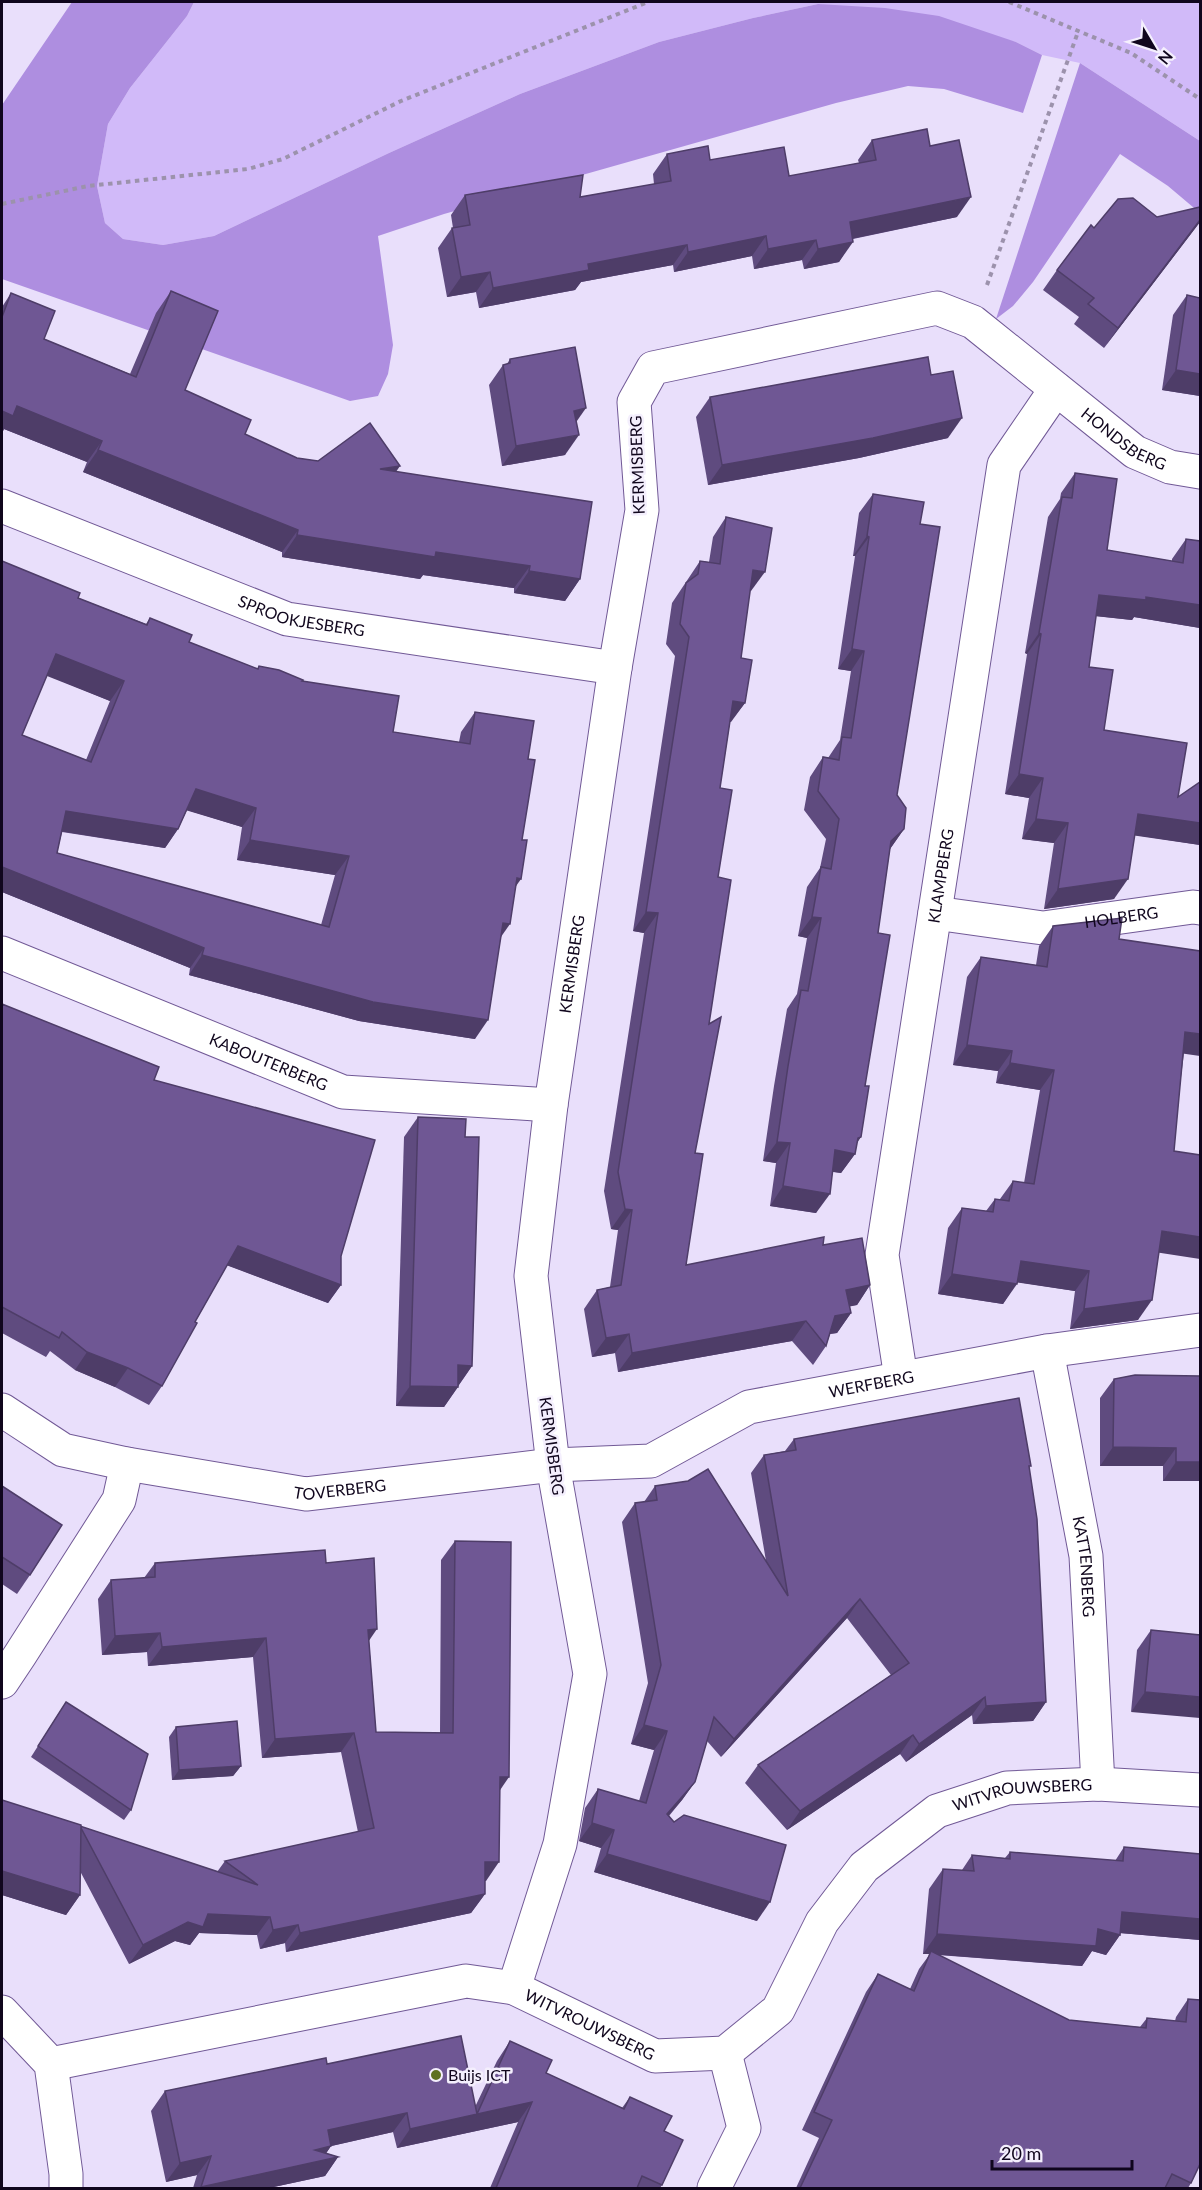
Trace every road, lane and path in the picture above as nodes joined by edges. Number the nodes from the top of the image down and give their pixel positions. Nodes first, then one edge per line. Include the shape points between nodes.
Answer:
1 (648, 2) edge
2 (1009, 2) edge
3 (1078, 32) junction
4 (1200, 99) edge
5 (2, 204) edge
6 (973, 322) junction
7 (1056, 389) junction
8 (1200, 472) edge
9 (2, 506) edge
10 (615, 668) junction
11 (1200, 908) edge
12 (935, 913) junction
13 (2, 952) edge
14 (551, 1105) junction
15 (1200, 1330) edge
16 (1047, 1351) junction
17 (901, 1378) junction
18 (2, 1410) edge
19 (127, 1464) junction
20 (553, 1465) junction
21 (2, 1682) edge
22 (1098, 1784) junction
23 (1200, 1790) edge
24 (514, 1988) junction
25 (2, 2012) edge
26 (725, 2053) junction
27 (51, 2064) junction
28 (66, 2188) edge
29 (714, 2188) edge

1 - 5 path via 401,101 283,159 248,169 88,186
2 - 3 path
3 - 4 path via 1131,53
3 - 6 path
6 - 7 street, KERMISBERG
6 - 10 street, KERMISBERG via 937,308 653,368 634,402 642,510
7 - 8 street, HONDSBERG via 1134,452 1170,467
7 - 12 street, KLAMPBERG via 1004,465
9 - 10 street, SPROOKJESBERG via 287,620
10 - 14 street, KERMISBERG
11 - 12 street, HOLBERG via 1043,928
12 - 17 street, KLAMPBERG via 882,1255
13 - 14 street, KABOUTERBERG via 343,1092
14 - 20 street, KERMISBERG via 531,1276
15 - 16 street, WERFBERG
16 - 17 street, WERFBERG
16 - 22 street, KATTENBERG via 1086,1556
17 - 20 street, WERFBERG via 749,1407 651,1461
18 - 19 street, TOVERBERG via 63,1450
19 - 20 street, TOVERBERG via 306,1494
19 - 21 street via 119,1500
20 - 24 street, KERMISBERG via 590,1674 560,1844
22 - 23 street, WITVROUWSBERG
22 - 26 street, WITVROUWSBERG via 1007,1788 937,1811 864,1867 822,1922 778,2010
24 - 26 street, WITVROUWSBERG via 655,2056
24 - 27 street, WITVROUWSBERG via 466,1981
25 - 27 street
26 - 29 street via 744,2128
27 - 28 street

